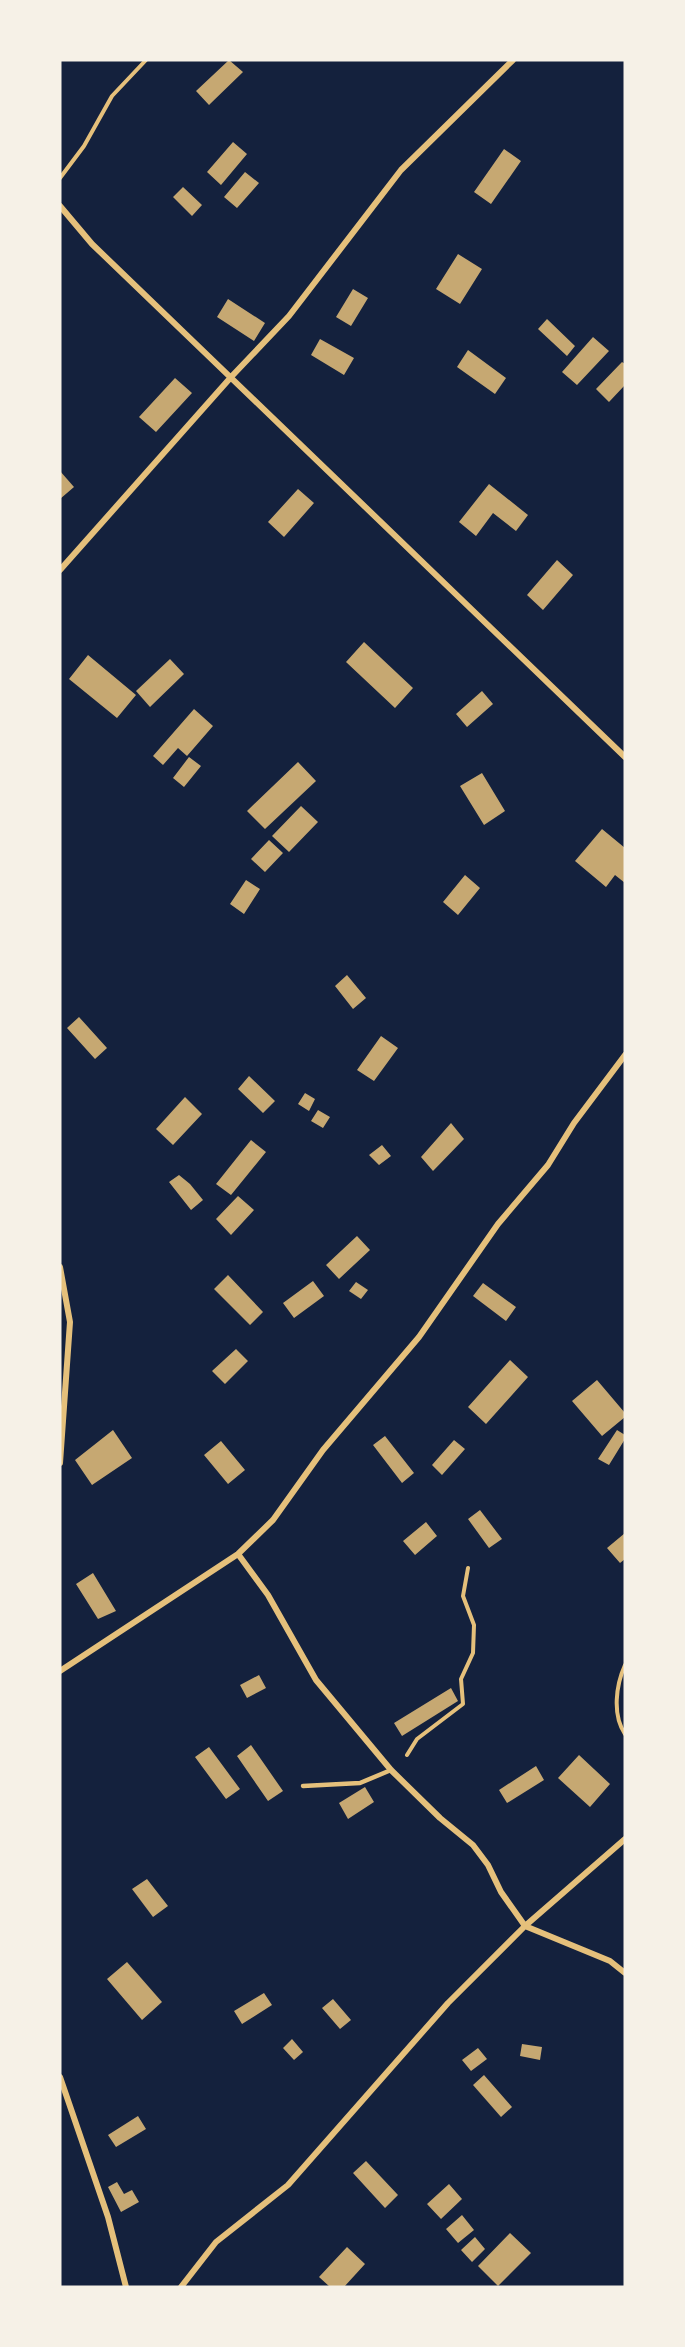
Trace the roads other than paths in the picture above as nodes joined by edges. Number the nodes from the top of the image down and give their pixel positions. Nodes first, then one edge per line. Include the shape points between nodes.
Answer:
1 (513, 60) edge
2 (60, 206) edge
3 (232, 376) junction
4 (60, 570) edge
5 (625, 758) edge
6 (625, 1055) edge
7 (60, 1267) edge
8 (60, 1463) edge
9 (238, 1554) junction
10 (60, 1671) edge
11 (391, 1770) junction
12 (303, 1786) dead end
13 (625, 1839) edge
14 (525, 1926) junction
15 (625, 1973) edge
16 (60, 2077) edge
17 (126, 2287) edge
18 (181, 2287) edge

1 - 3 street via 401,170 289,316
2 - 3 street via 92,244
3 - 4 street
3 - 5 street
6 - 9 street via 419,1337 323,1450 273,1520
7 - 8 street via 70,1322
9 - 10 street
9 - 11 street via 268,1595 316,1680
11 - 12 lane via 360,1783
11 - 14 street via 473,1845
13 - 14 street
14 - 15 street via 610,1962
14 - 18 street via 448,2003 288,2185 216,2242
16 - 17 street via 108,2217

